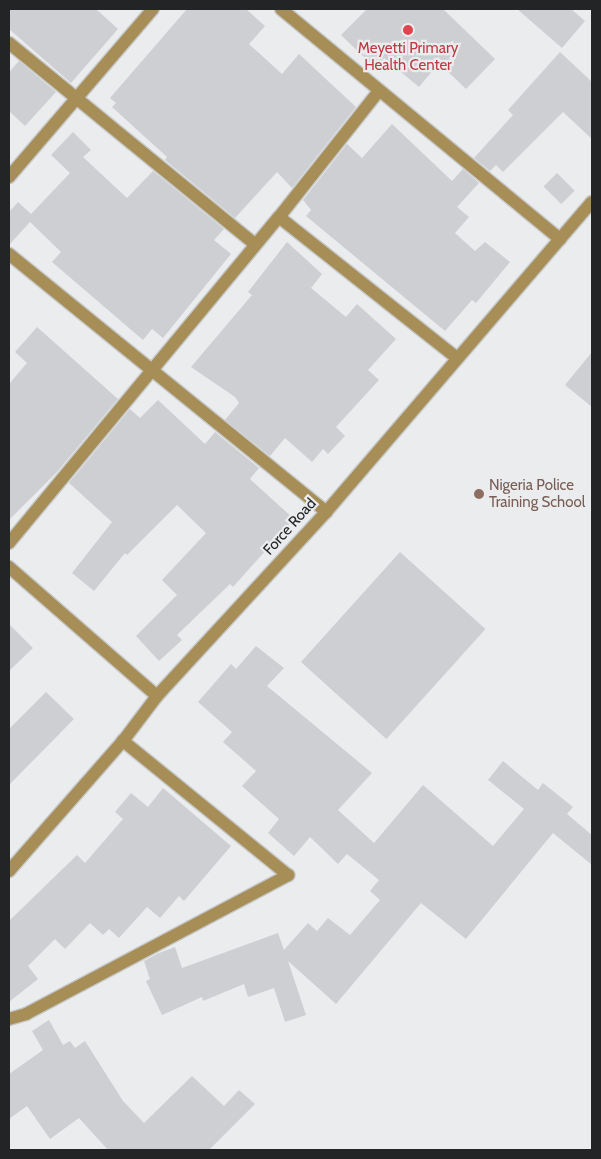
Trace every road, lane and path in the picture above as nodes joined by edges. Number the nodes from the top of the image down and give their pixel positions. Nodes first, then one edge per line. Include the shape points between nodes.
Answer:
1 (153, 9) edge
2 (281, 9) edge
3 (9, 43) edge
4 (379, 91) junction
5 (76, 100) junction
6 (9, 177) edge
7 (592, 202) edge
8 (279, 217) junction
9 (560, 239) junction
10 (255, 244) junction
11 (9, 254) edge
12 (457, 358) junction
13 (150, 371) junction
14 (326, 512) junction
15 (9, 543) edge
16 (9, 567) edge
17 (157, 696) junction
18 (123, 741) junction
19 (9, 871) edge
20 (9, 1019) edge

1 - 5 street
2 - 4 street
3 - 5 street
4 - 8 street
4 - 9 street
5 - 6 street
5 - 10 street
7 - 9 street, Force Road
8 - 10 street
8 - 12 street
9 - 12 street, Force Road
10 - 13 street
11 - 13 street
12 - 14 street, Force Road
13 - 14 street
13 - 15 street
14 - 17 street, Force Road
16 - 17 street
17 - 18 street, Force Road
18 - 19 street, Force Road
18 - 20 street via 288,875 26,1014

